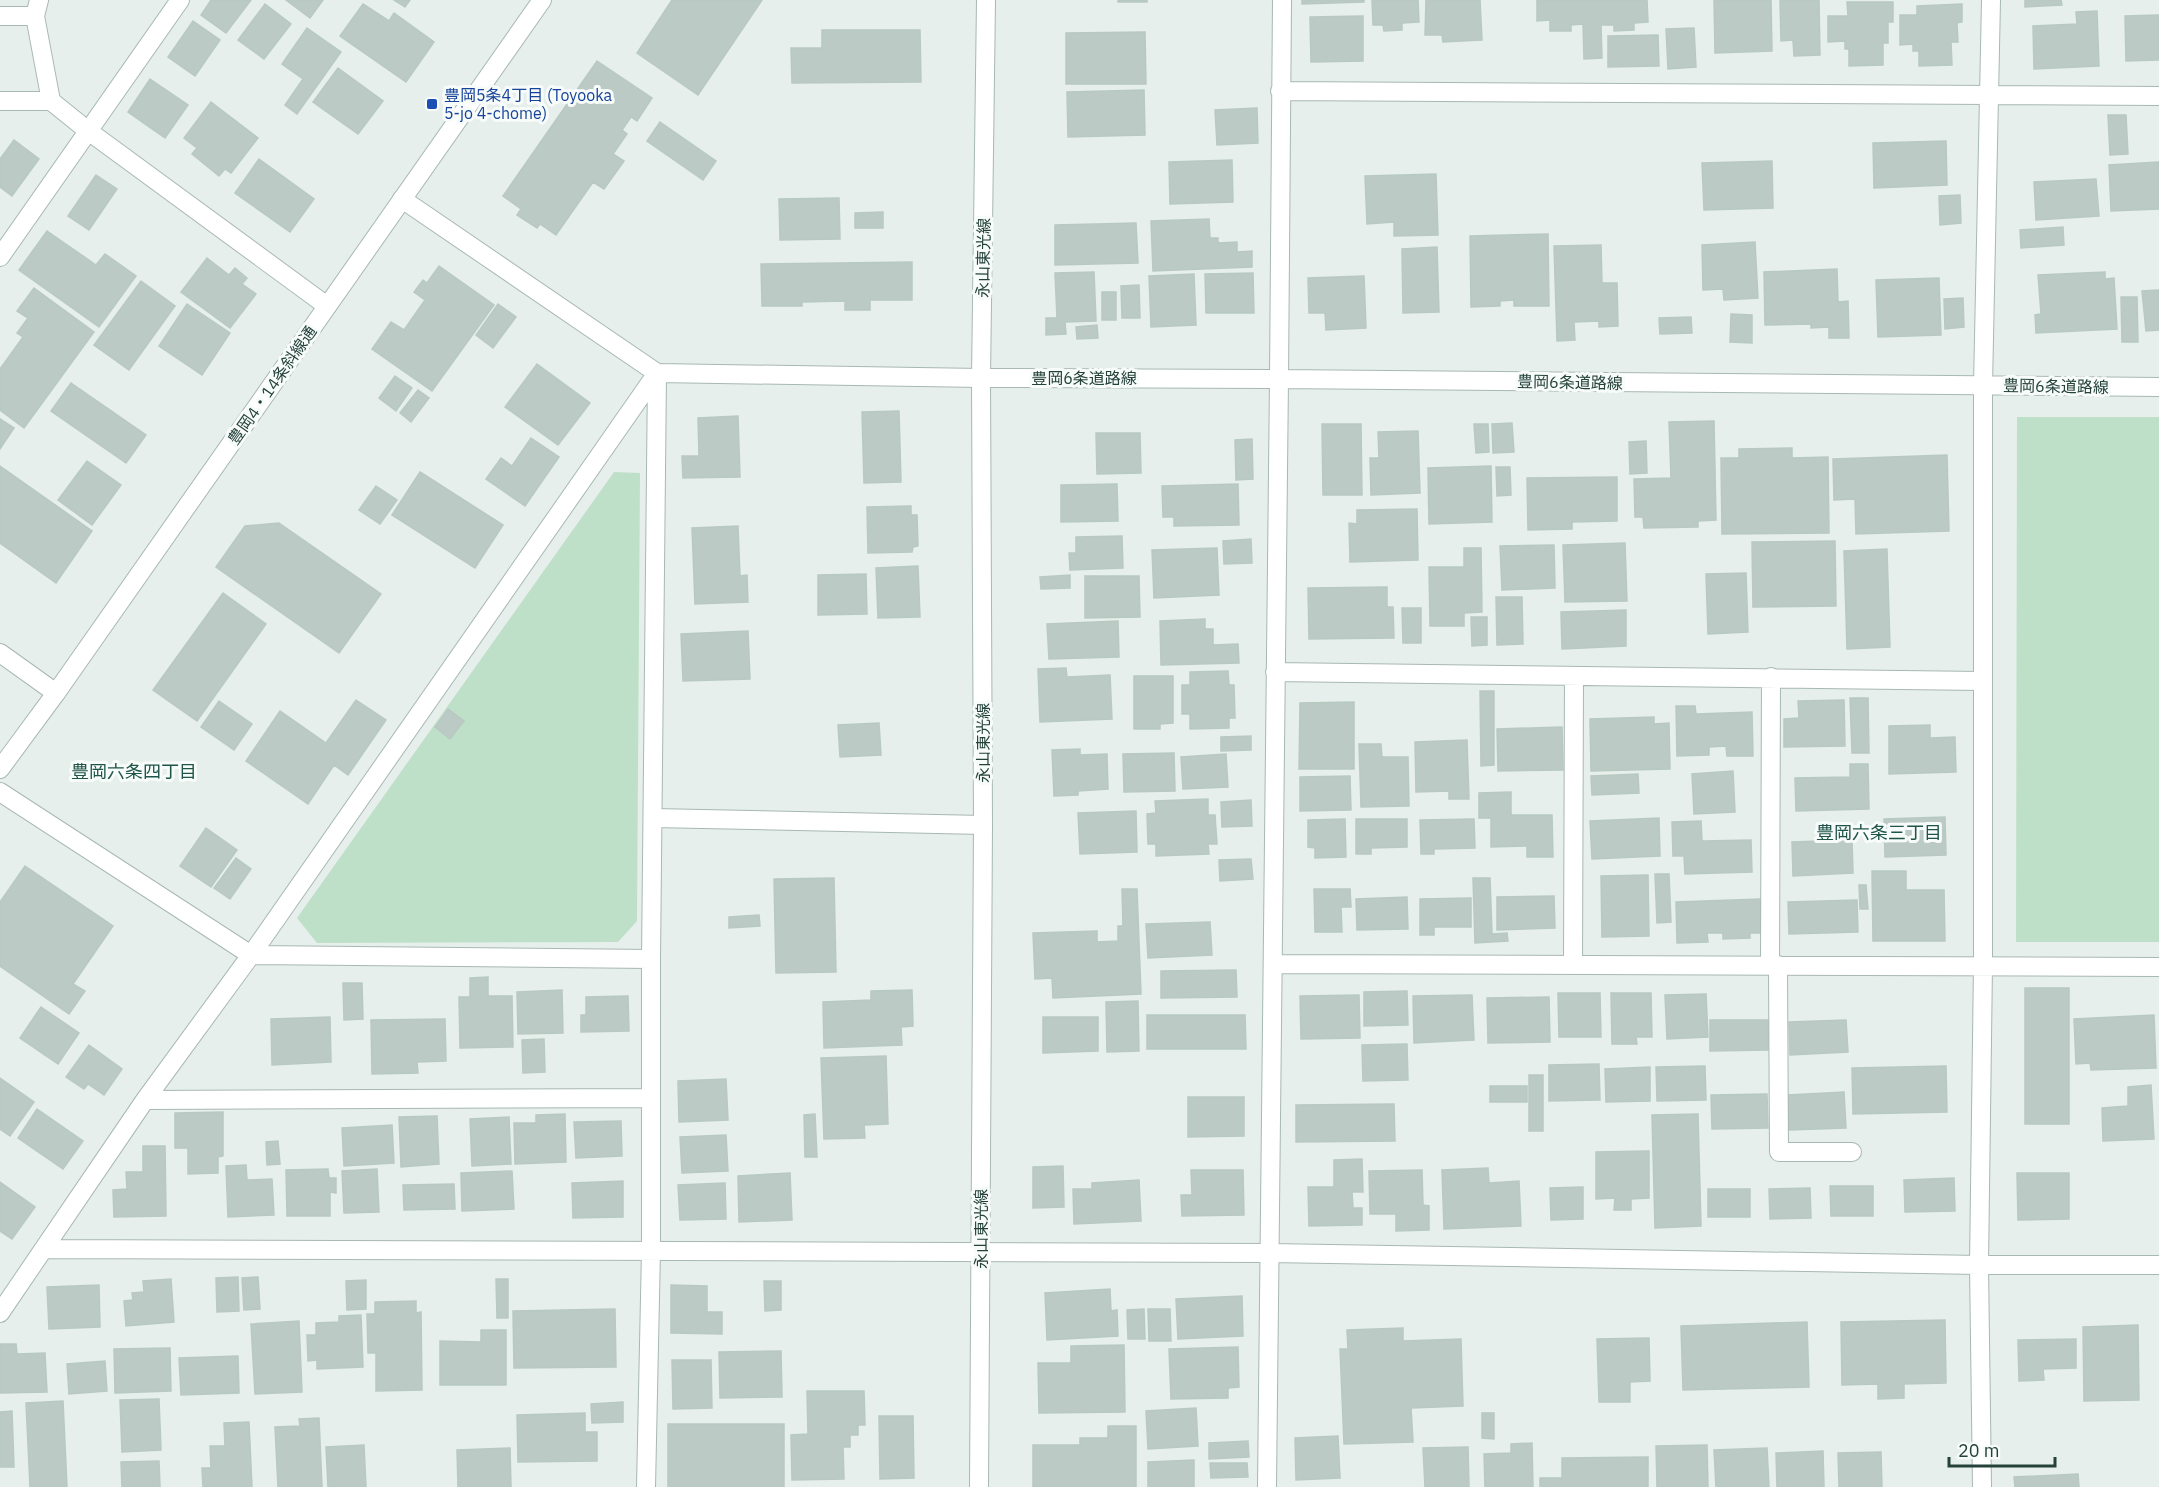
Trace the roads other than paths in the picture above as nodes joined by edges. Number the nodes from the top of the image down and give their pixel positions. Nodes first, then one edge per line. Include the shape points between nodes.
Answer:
1 (180, 0) edge
2 (542, 0) edge
3 (986, 0) edge
4 (1281, 0) edge
5 (1991, 0) edge
6 (37, 8) edge
7 (0, 16) edge
8 (1280, 92) junction
9 (1990, 96) junction
10 (2159, 96) edge
11 (0, 101) edge
12 (51, 101) junction
13 (87, 130) junction
14 (402, 199) junction
15 (0, 257) edge
16 (327, 306) junction
17 (657, 373) junction
18 (981, 378) junction
19 (1280, 379) junction
20 (1983, 386) junction
21 (2159, 387) edge
22 (0, 652) edge
23 (1275, 672) junction
24 (1574, 676) junction
25 (1771, 678) junction
26 (1982, 681) junction
27 (56, 693) junction
28 (0, 769) edge
29 (0, 792) edge
30 (653, 818) junction
31 (983, 825) junction
32 (251, 955) junction
33 (651, 959) junction
34 (1273, 964) junction
35 (1573, 965) junction
36 (1774, 965) junction
37 (1983, 965) junction
38 (2159, 966) edge
39 (651, 1098) junction
40 (145, 1100) junction
41 (1852, 1152) dead end
42 (46, 1249) junction
43 (651, 1250) junction
44 (981, 1251) junction
45 (1270, 1253) junction
46 (1979, 1265) junction
47 (2159, 1265) edge
48 (0, 1313) edge
49 (646, 1487) edge
50 (979, 1487) edge
51 (1267, 1487) edge
52 (1982, 1487) edge

1 - 13 street
2 - 14 street, 豊岡4・14条斜線通
3 - 18 street, 永山東光線
4 - 8 street
5 - 9 street
6 - 7 street
6 - 12 street
8 - 9 street
8 - 19 street
9 - 10 street
9 - 20 street
11 - 12 street
12 - 13 street
13 - 15 street
13 - 16 street
14 - 16 street, 豊岡4・14条斜線通
14 - 17 street
16 - 27 street, 豊岡4・14条斜線通
17 - 18 street, 豊岡6条道路線
17 - 30 street
17 - 32 street
18 - 19 street, 豊岡6条道路線
18 - 31 street, 永山東光線
19 - 20 street, 豊岡6条道路線
19 - 23 street
20 - 21 street, 豊岡6条道路線
20 - 26 street
22 - 27 street
23 - 24 street
23 - 34 street
24 - 25 street
24 - 35 street
25 - 26 street
25 - 36 street
26 - 37 street
27 - 28 street, 豊岡4・14条斜線通
29 - 32 street
30 - 31 street
30 - 33 street
31 - 44 street, 永山東光線
32 - 33 street
32 - 40 street
33 - 39 street
34 - 35 street
34 - 45 street
35 - 36 street
36 - 37 street
36 - 41 street via 1779,1152
37 - 38 street
37 - 46 street
39 - 40 street
39 - 43 street
40 - 42 street
42 - 43 street
42 - 48 street
43 - 44 street
43 - 49 street
44 - 45 street
44 - 50 street, 永山東光線
45 - 46 street
45 - 51 street
46 - 47 street
46 - 52 street

